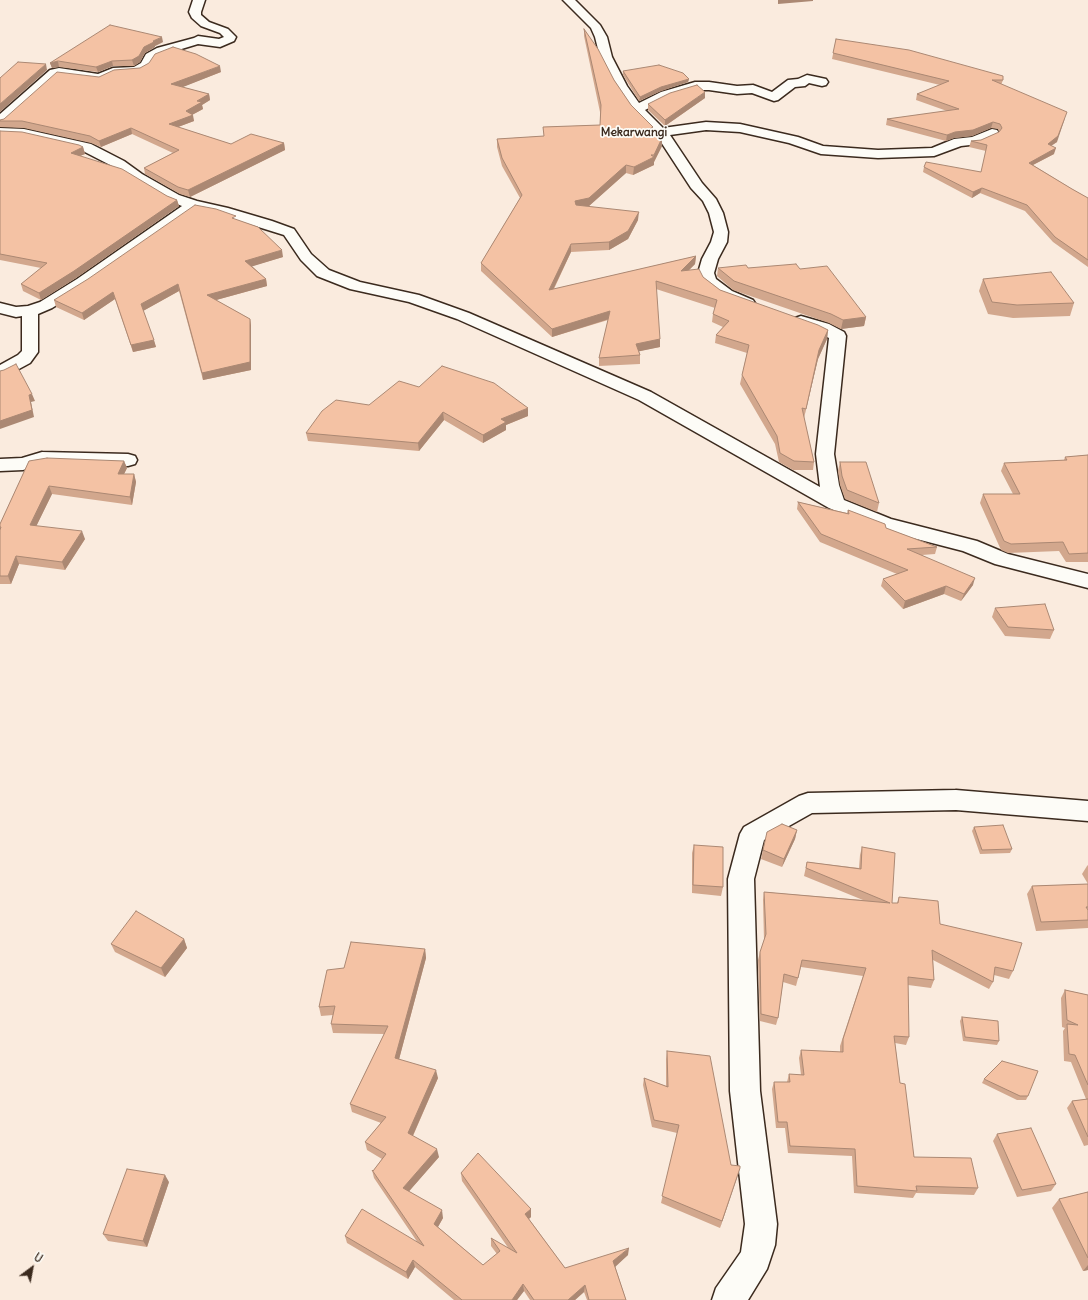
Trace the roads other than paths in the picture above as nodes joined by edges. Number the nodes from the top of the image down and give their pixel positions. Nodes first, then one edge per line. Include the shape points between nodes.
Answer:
1 (199, 0) edge
2 (569, 0) edge
3 (822, 82) dead end
4 (637, 109) junction
5 (0, 121) edge
6 (0, 132) edge
7 (659, 133) junction
8 (992, 133) edge
9 (193, 205) junction
10 (0, 308) edge
11 (762, 308) edge
12 (30, 311) junction
13 (788, 317) edge
14 (0, 372) edge
15 (128, 460) dead end
16 (0, 465) edge
17 (836, 504) junction
18 (1088, 581) edge
19 (1088, 811) edge
20 (728, 1300) edge

1 - 5 street via 196,16 205,24 224,31 230,39 220,43 198,40 160,51 138,70 113,72 100,78 54,73
2 - 4 street via 596,27 606,57
3 - 4 street via 807,79 801,83 792,83 774,97 753,89 695,86 664,95
4 - 7 street
6 - 9 street via 24,133 86,148 119,164 174,198
7 - 8 street via 706,126 740,128 793,140 821,150 878,154 934,152
7 - 11 street via 666,139 716,212 721,232 706,272 709,281 726,294
9 - 12 street via 83,282
9 - 17 street via 223,211 289,232 306,257 323,273 356,286 413,298 463,316 645,396
10 - 12 street via 16,312
12 - 14 street via 30,352 24,359
13 - 17 street via 823,328 838,336 825,454 829,485
15 - 16 street via 42,458 23,464
17 - 18 street via 885,524 970,546 1002,559
19 - 20 street via 956,800 808,803 753,834 741,879 745,1091 761,1224 756,1258

